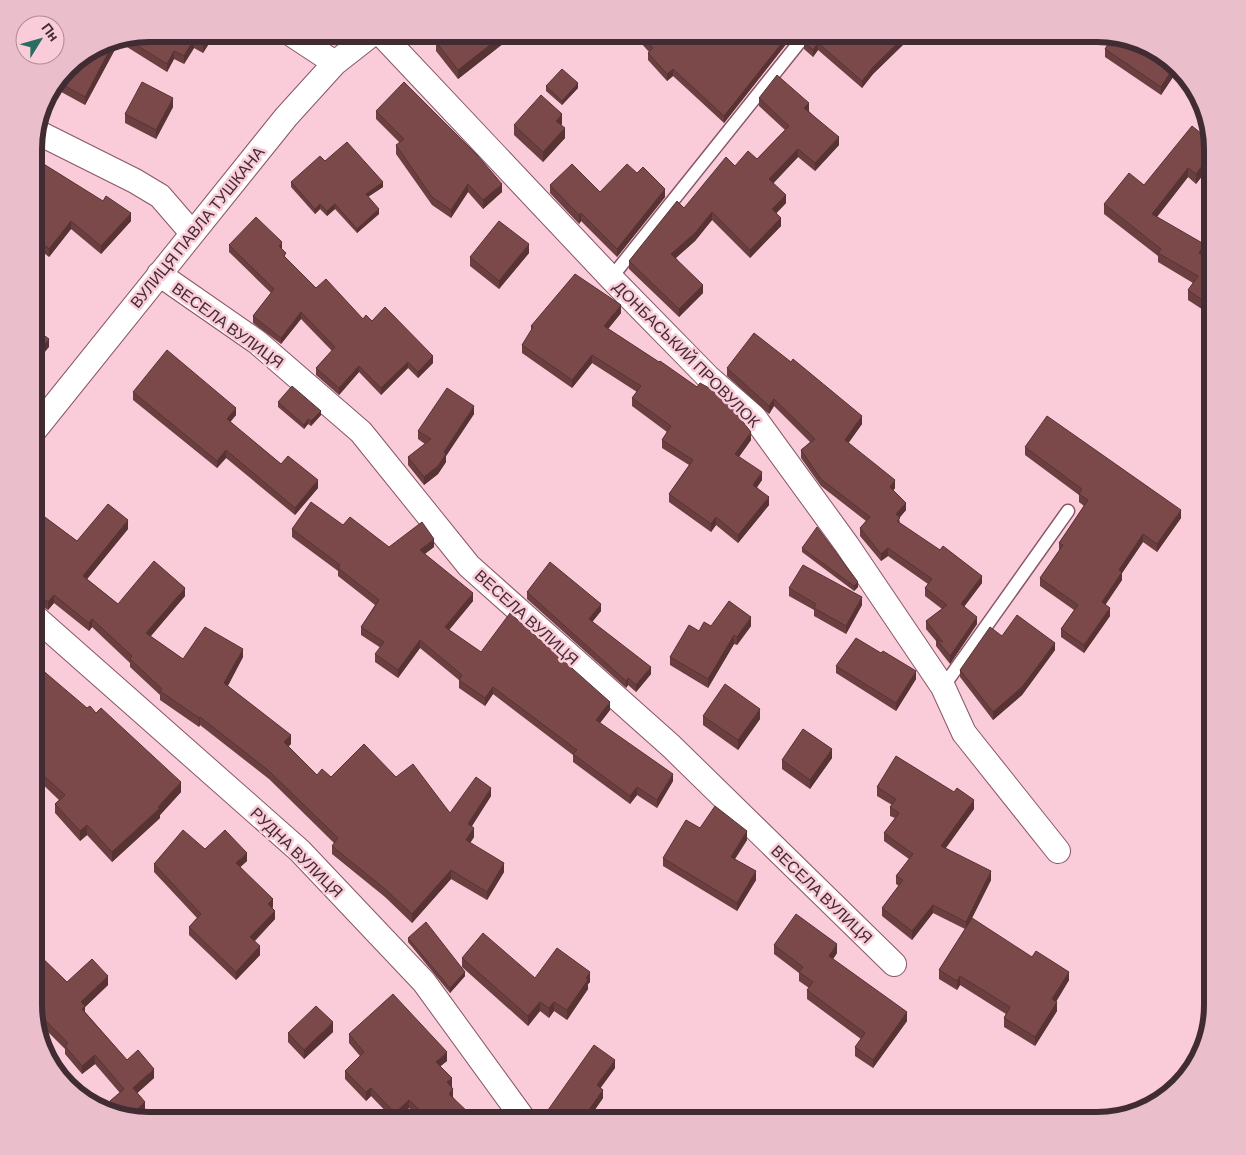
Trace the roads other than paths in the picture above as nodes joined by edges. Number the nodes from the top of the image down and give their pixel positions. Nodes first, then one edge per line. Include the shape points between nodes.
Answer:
1 (799, 42) edge
2 (304, 43) edge
3 (361, 43) edge
4 (389, 43) edge
5 (335, 63) junction
6 (43, 135) edge
7 (192, 233) junction
8 (159, 274) junction
9 (611, 278) junction
10 (43, 420) edge
11 (1068, 511) dead end
12 (43, 624) edge
13 (943, 687) junction
14 (1058, 851) dead end
15 (894, 964) dead end
16 (518, 1112) edge

1 - 9 lane
2 - 5 street
3 - 5 street, ВУЛИЦЯ ПАВЛА ТУШКАНА
4 - 9 street, ДОНБАСЬКИЙ ПРОВУЛОК
5 - 7 street, ВУЛИЦЯ ПАВЛА ТУШКАНА via 286,117
6 - 7 street via 160,196
7 - 8 street, ВУЛИЦЯ ПАВЛА ТУШКАНА
8 - 10 street, ВУЛИЦЯ ПАВЛА ТУШКАНА
8 - 15 street, ВЕСЕЛА ВУЛИЦЯ via 257,342 361,432 469,566 671,746
9 - 13 street, ДОНБАСЬКИЙ ПРОВУЛОК via 708,377 754,417 847,545
11 - 13 lane
12 - 16 street, РУДНА ВУЛИЦЯ via 300,851 424,982
13 - 14 street, ДОНБАСЬКИЙ ПРОВУЛОК via 964,733

